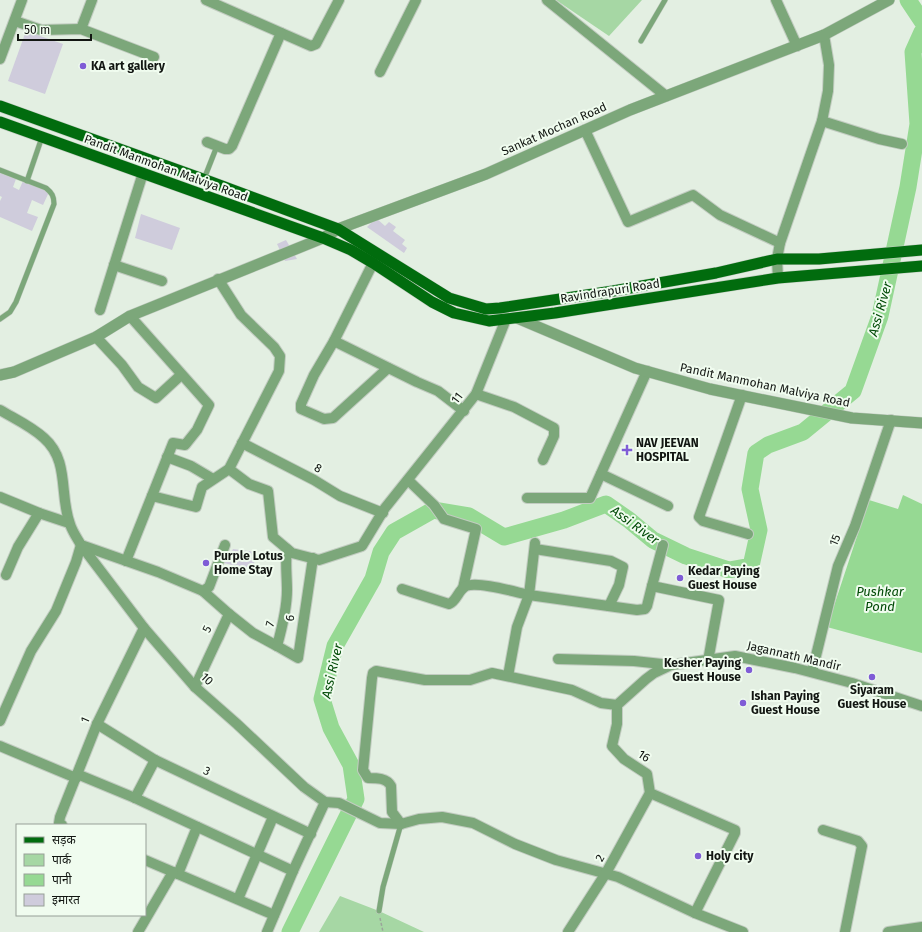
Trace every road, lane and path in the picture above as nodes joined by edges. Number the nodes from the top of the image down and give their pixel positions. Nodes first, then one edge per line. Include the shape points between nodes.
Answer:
1 (22, 0) edge
2 (92, 0) edge
3 (206, 0) edge
4 (339, 0) edge
5 (416, 0) edge
6 (547, 0) edge
7 (665, 0) edge
8 (776, 0) edge
9 (887, 1) edge
10 (15, 21) junction
11 (80, 29) junction
12 (281, 33) junction
13 (824, 35) junction
14 (641, 41) dead end
15 (797, 46) junction
16 (154, 57) dead end
17 (0, 59) edge
18 (380, 72) dead end
19 (666, 96) junction
20 (0, 106) edge
21 (0, 122) edge
22 (822, 122) junction
23 (585, 130) junction
24 (42, 137) junction
25 (207, 142) dead end
26 (902, 144) dead end
27 (217, 146) junction
28 (0, 170) edge
29 (143, 173) junction
30 (204, 179) junction
31 (27, 181) junction
32 (338, 229) junction
33 (323, 238) junction
34 (780, 243) junction
35 (922, 250) edge
36 (776, 259) junction
37 (373, 263) junction
38 (114, 265) junction
39 (922, 266) edge
40 (778, 278) junction
41 (218, 279) junction
42 (162, 281) dead end
43 (100, 310) dead end
44 (130, 316) junction
45 (518, 318) junction
46 (0, 319) edge
47 (506, 319) junction
48 (96, 337) junction
49 (334, 341) junction
50 (388, 368) junction
51 (647, 371) junction
52 (0, 375) edge
53 (181, 375) junction
54 (476, 394) junction
55 (742, 396) junction
56 (0, 410) edge
57 (464, 411) junction
58 (891, 420) junction
59 (922, 422) edge
60 (242, 443) junction
61 (167, 456) junction
62 (543, 460) dead end
63 (229, 469) junction
64 (601, 474) junction
65 (213, 479) junction
66 (408, 480) junction
67 (152, 496) junction
68 (0, 497) edge
69 (527, 498) dead end
70 (668, 506) dead end
71 (39, 513) junction
72 (383, 513) junction
73 (69, 523) junction
74 (748, 534) dead end
75 (81, 545) junction
76 (225, 545) dead end
77 (664, 545) dead end
78 (287, 549) junction
79 (313, 558) junction
80 (126, 561) junction
81 (6, 575) dead end
82 (652, 586) junction
83 (463, 588) junction
84 (402, 589) dead end
85 (203, 591) junction
86 (529, 595) junction
87 (609, 606) junction
88 (228, 614) junction
89 (144, 628) junction
90 (277, 646) junction
91 (558, 659) dead end
92 (708, 662) junction
93 (671, 665) junction
94 (812, 672) junction
95 (508, 676) junction
96 (195, 687) junction
97 (921, 704) edge
98 (618, 705) junction
99 (0, 721) edge
100 (97, 724) junction
101 (0, 746) edge
102 (155, 760) junction
103 (76, 776) junction
104 (650, 793) junction
105 (135, 798) junction
106 (325, 802) junction
107 (273, 816) junction
108 (60, 824) edge
109 (401, 824) junction
110 (197, 827) junction
111 (823, 830) dead end
112 (311, 834) junction
113 (256, 854) junction
114 (146, 860) edge
115 (293, 871) junction
116 (176, 873) junction
117 (606, 873) junction
118 (238, 899) junction
119 (379, 911) joint
120 (695, 913) junction
121 (274, 915) junction
122 (922, 927) edge
123 (138, 932) edge
124 (267, 932) edge
125 (383, 932) edge
126 (568, 932) edge
127 (743, 932) edge
128 (846, 932) edge
129 (888, 932) edge

1 - 10 street
2 - 11 street
3 - 12 street
4 - 12 street via 316,44 311,46
5 - 18 street
6 - 19 street
7 - 14 lane
8 - 15 street
9 - 13 street, Sankat Mochan Road
10 - 11 street via 41,30
10 - 17 street
11 - 16 street
12 - 27 street via 232,146 229,149
13 - 15 street, Sankat Mochan Road
13 - 22 street via 829,65 828,91
15 - 19 street, Sankat Mochan Road
19 - 23 street, Sankat Mochan Road
20 - 30 main road, Ravindrapuri Road
21 - 24 main road, Pandit Manmohan Malviya Road
22 - 26 street via 865,136
22 - 34 street
23 - 32 street, Sankat Mochan Road via 486,174
23 - 34 street via 628,222 693,195 720,215
24 - 29 main road, Pandit Manmohan Malviya Road
24 - 31 lane
25 - 27 street
27 - 30 lane
28 - 31 lane
29 - 33 main road, Pandit Manmohan Malviya Road
29 - 38 street
30 - 32 main road, Ravindrapuri Road
31 - 46 lane via 52,193 54,204 16,302 10,312
32 - 33 street, Sankat Mochan Road
32 - 36 main road, Ravindrapuri Road via 448,298 486,309 613,291
33 - 37 main road, Ravindrapuri Road
33 - 41 street, Sankat Mochan Road
34 - 36 street
35 - 36 main road, Ravindrapuri Road via 819,259
36 - 40 street
37 - 47 main road, Ravindrapuri Road via 432,302 454,313 489,320
37 - 49 street
38 - 42 street
38 - 43 street
39 - 40 main road, Ravindrapuri Road
40 - 45 main road, Ravindrapuri Road
41 - 44 street, Sankat Mochan Road
41 - 60 street via 241,315 280,356 278,371
44 - 48 street, Sankat Mochan Road
44 - 53 street
45 - 47 main road, Ravindrapuri Road
45 - 51 street, Pandit Manmohan Malviya Road
47 - 54 street, 11
48 - 52 street, Sankat Mochan Road via 14,372
48 - 53 street via 138,387 156,398
49 - 50 street
49 - 50 street via 301,404 301,409 305,412 324,419 333,418
50 - 57 street via 438,391
51 - 55 street, Pandit Manmohan Malviya Road
51 - 64 street
53 - 61 street via 209,405 197,430 185,445 173,443
54 - 57 street, 11
54 - 62 street via 514,407 554,428 554,436
55 - 58 street, Pandit Manmohan Malviya Road via 852,418
55 - 74 street via 699,517 703,521
56 - 73 street via 45,438 53,449 61,466
57 - 66 street, 11
58 - 59 street, Pandit Manmohan Malviya Road
58 - 94 street, 15 via 855,526 838,566
60 - 63 street
60 - 72 street, 8 via 340,496
61 - 65 street
61 - 67 street
63 - 65 street
63 - 78 street via 249,484 268,491 273,537
64 - 69 street via 590,498
64 - 70 street
65 - 67 street via 202,487 196,507
66 - 72 street, 11
66 - 83 street via 434,505 444,519 476,529
67 - 80 street
68 - 71 street
71 - 73 street
71 - 81 street via 18,548
72 - 79 street, 11 via 362,546 319,560
73 - 75 street, 10
75 - 80 street
75 - 89 street, 10
75 - 99 street via 56,611 31,651
76 - 85 street via 209,588
77 - 82 street
78 - 79 street via 292,553
78 - 90 street, 7 via 287,590 284,619
79 - 90 street, 6 via 298,658
80 - 85 street
82 - 87 street via 645,609
82 - 92 street via 719,600
83 - 84 street via 449,604
83 - 86 street via 473,584
85 - 88 street
86 - 87 street
86 - 87 street via 535,546 611,561 623,567
86 - 95 street via 517,627
88 - 90 street, 7 via 253,633
88 - 96 street, 5
89 - 96 street, 10
89 - 100 street, 1
91 - 93 street via 634,661
92 - 93 street, Jagannath Mandir via 682,662
92 - 94 street, Jagannath Mandir via 735,656
93 - 98 street, Jagannath Mandir via 654,672
94 - 97 street, Jagannath Mandir
95 - 98 street via 572,690 601,703
95 - 109 street via 492,673 470,680 425,680 382,671 373,673 363,770 368,778 386,780 390,783 392,812
96 - 106 street, 10 via 304,787
98 - 104 street, 16 via 612,746 624,759 647,774
100 - 102 street, 3
100 - 103 street, 1
101 - 103 street
102 - 105 street
102 - 107 street, 3
103 - 105 street
103 - 108 street, 1
104 - 117 street, 2
104 - 120 street via 733,828 735,833
105 - 110 street
106 - 109 street via 339,803 380,823
106 - 112 street
107 - 112 street, 3
107 - 113 street
109 - 117 street via 419,819 458,819 474,823 515,844 556,860
109 - 119 lane via 383,887
110 - 113 street
110 - 116 street
111 - 128 street via 858,841 862,846
112 - 115 street
113 - 115 street
113 - 118 street
114 - 116 street
115 - 121 street
116 - 118 street
116 - 123 street
117 - 120 street via 618,876
117 - 126 street, 2
118 - 121 street
119 - 125 path
120 - 127 street
121 - 124 street
122 - 129 street

